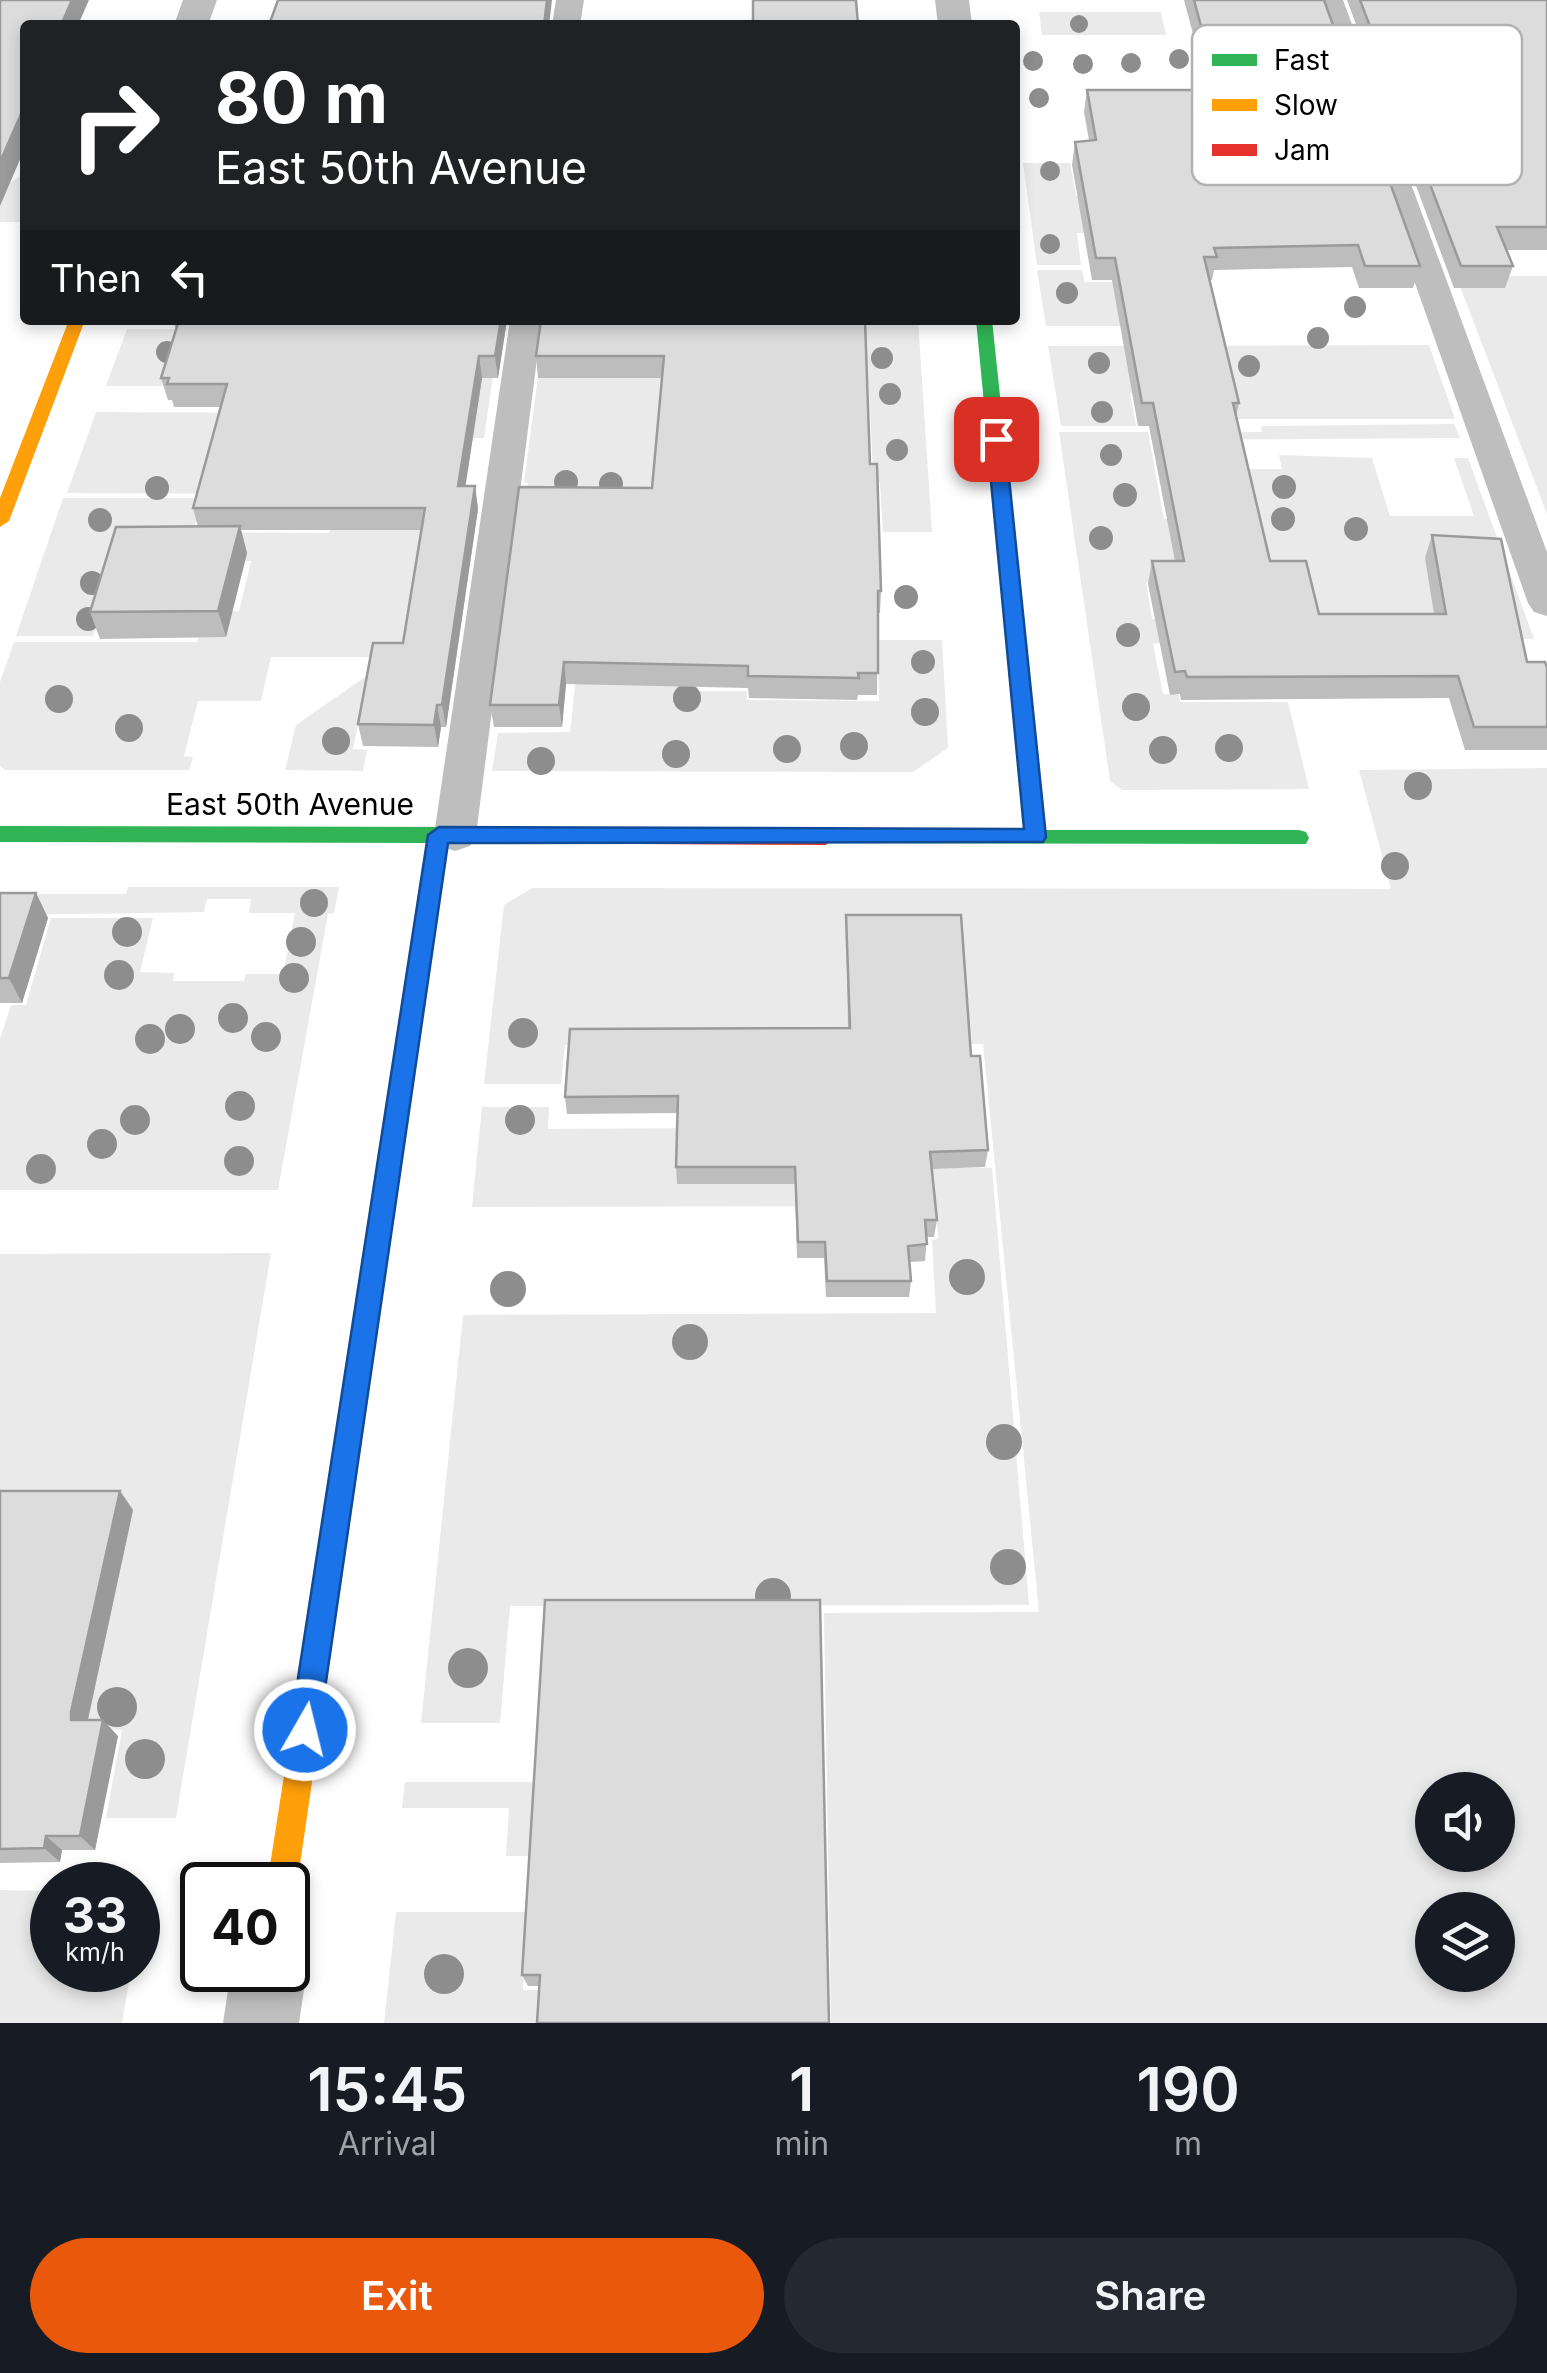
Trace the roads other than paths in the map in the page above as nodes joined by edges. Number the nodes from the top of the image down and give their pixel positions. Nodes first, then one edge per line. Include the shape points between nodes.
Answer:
1 (1329, 0) edge
2 (1338, 25) edge
3 (1396, 185) edge
4 (75, 325) edge
5 (525, 325) edge
6 (985, 325) edge
7 (0, 522) edge
8 (1547, 603) edge
9 (0, 834) edge
10 (447, 835) junction
11 (1036, 837) junction
12 (1299, 838) dead end
13 (286, 1862) edge
14 (266, 1992) edge
15 (261, 2023) edge

1 - 2 lane
3 - 8 lane
4 - 7 street
5 - 10 lane
6 - 11 street
9 - 10 street, East 50th Avenue
10 - 11 street, East 50th Avenue
10 - 13 street
11 - 12 street, East 50th Avenue
14 - 15 street

